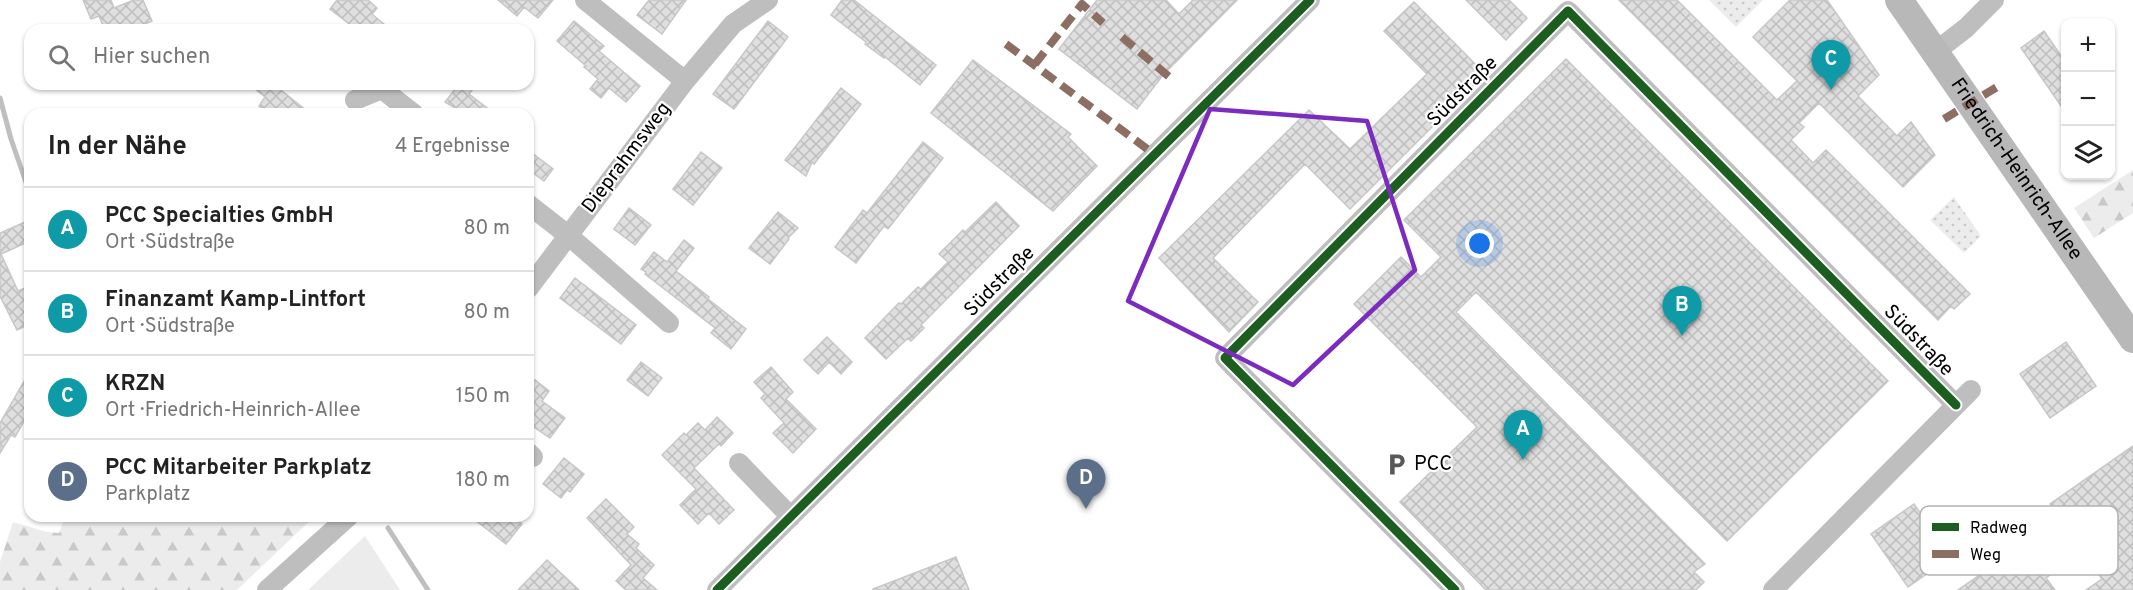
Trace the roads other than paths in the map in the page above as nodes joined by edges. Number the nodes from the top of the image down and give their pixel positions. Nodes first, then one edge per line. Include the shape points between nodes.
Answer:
1 (585, 0) edge
2 (768, 0) edge
3 (1310, 0) edge
4 (1899, 0) edge
5 (1994, 0) edge
6 (1935, 52) junction
7 (685, 81) junction
8 (379, 90) edge
9 (382, 90) edge
10 (355, 100) dead end
11 (406, 108) edge
12 (534, 209) edge
13 (569, 236) junction
14 (534, 281) edge
15 (669, 323) dead end
16 (2133, 339) edge
17 (1971, 390) dead end
18 (1956, 405) junction
19 (739, 464) dead end
20 (791, 517) junction
21 (342, 522) edge
22 (267, 590) edge
23 (717, 590) edge
24 (1455, 590) edge
25 (1773, 590) edge

1 - 7 street
2 - 7 street, Dieprahmsweg via 733,24
3 - 20 street, Südstraße
4 - 6 main road, Friedrich-Heinrich-Allee
5 - 6 street
6 - 16 main road, Friedrich-Heinrich-Allee
7 - 13 street, Dieprahmsweg
8 - 10 street
9 - 11 street
12 - 13 street
13 - 14 street, Dieprahmsweg
13 - 15 street
17 - 18 street
18 - 24 street, Südstraße via 1569,11 1225,358
18 - 25 street, Südstraße
19 - 20 street
20 - 23 street, Südstraße
21 - 22 street

